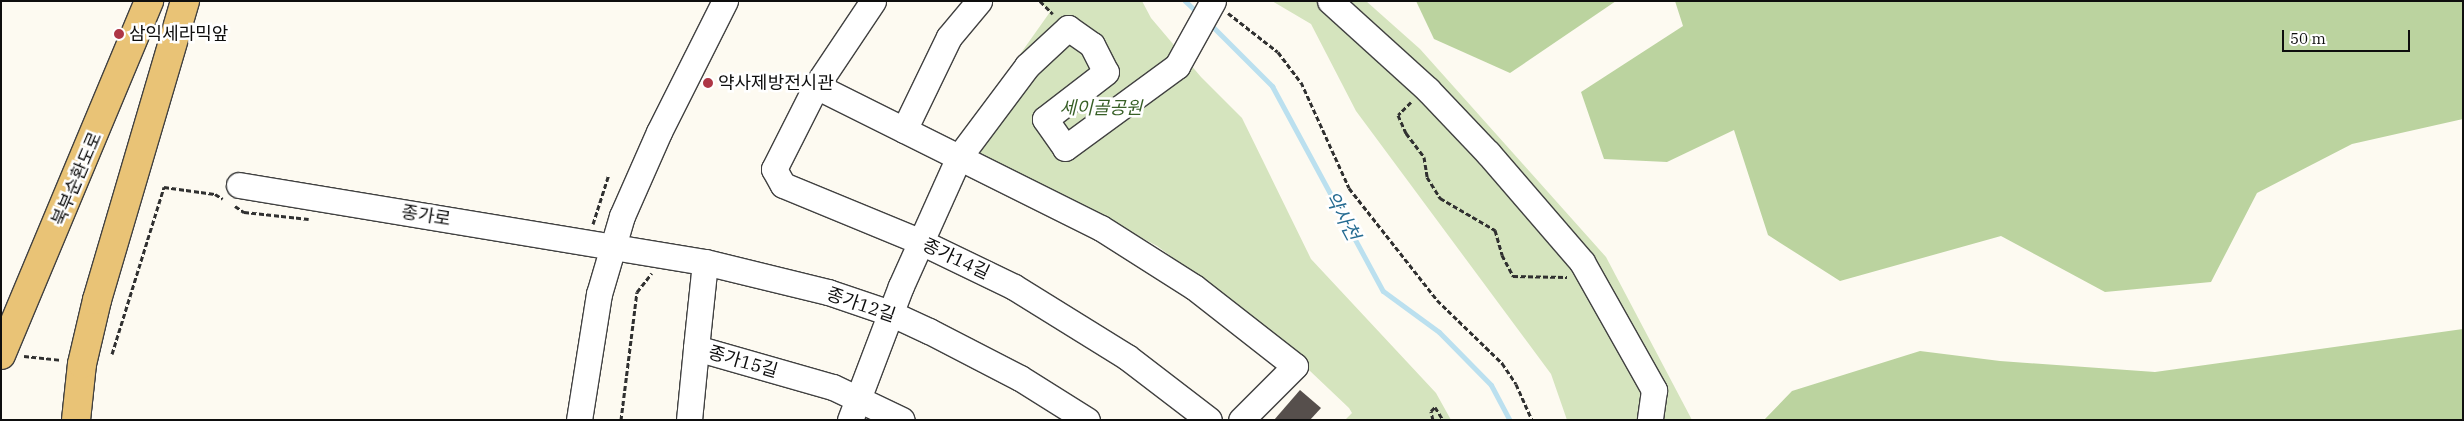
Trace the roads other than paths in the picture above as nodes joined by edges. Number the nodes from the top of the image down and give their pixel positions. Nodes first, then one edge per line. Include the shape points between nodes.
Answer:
1 (144, 1) edge
2 (149, 1) edge
3 (185, 1) edge
4 (725, 1) edge
5 (873, 1) edge
6 (979, 1) edge
7 (1330, 1) edge
8 (1217, 4) edge
9 (816, 86) junction
10 (904, 130) junction
11 (959, 157) junction
12 (239, 185) dead end
13 (921, 242) junction
14 (614, 247) junction
15 (705, 262) junction
16 (1, 307) edge
17 (890, 313) junction
18 (696, 348) junction
19 (11, 355) edge
20 (71, 362) junction
21 (854, 409) edge
22 (76, 420) edge
23 (90, 420) edge
24 (579, 420) edge
25 (689, 420) edge
26 (902, 420) edge
27 (1087, 420) edge
28 (1209, 420) edge
29 (1241, 420) edge
30 (1650, 420) edge

1 - 16 main road, 북부순환도로
2 - 19 main road, 북부순환도로
3 - 20 main road
4 - 14 street via 659,132 622,216
5 - 9 street, 종가14길
6 - 10 street via 949,38
7 - 30 street via 1428,90 1488,153 1590,276 1654,390
8 - 11 street via 1177,66 1065,148 1045,119 1106,72 1092,45 1068,28 1027,66
9 - 10 street
9 - 13 street, 종가14길 via 774,169 783,185
10 - 11 street
11 - 13 street
11 - 29 street via 1101,228 1194,287 1295,366
12 - 14 street, 종가로
13 - 17 street
13 - 28 street, 종가14길 via 1056,310 1127,357
14 - 15 street, 종가12길
14 - 24 street via 599,294
15 - 17 street, 종가12길 via 828,292
15 - 18 street
17 - 21 street
17 - 27 street, 종가12길 via 1020,378
18 - 21 street, 종가15길
18 - 25 street, 종가15길
20 - 22 main road
20 - 23 main road
21 - 26 street, 종가15길

